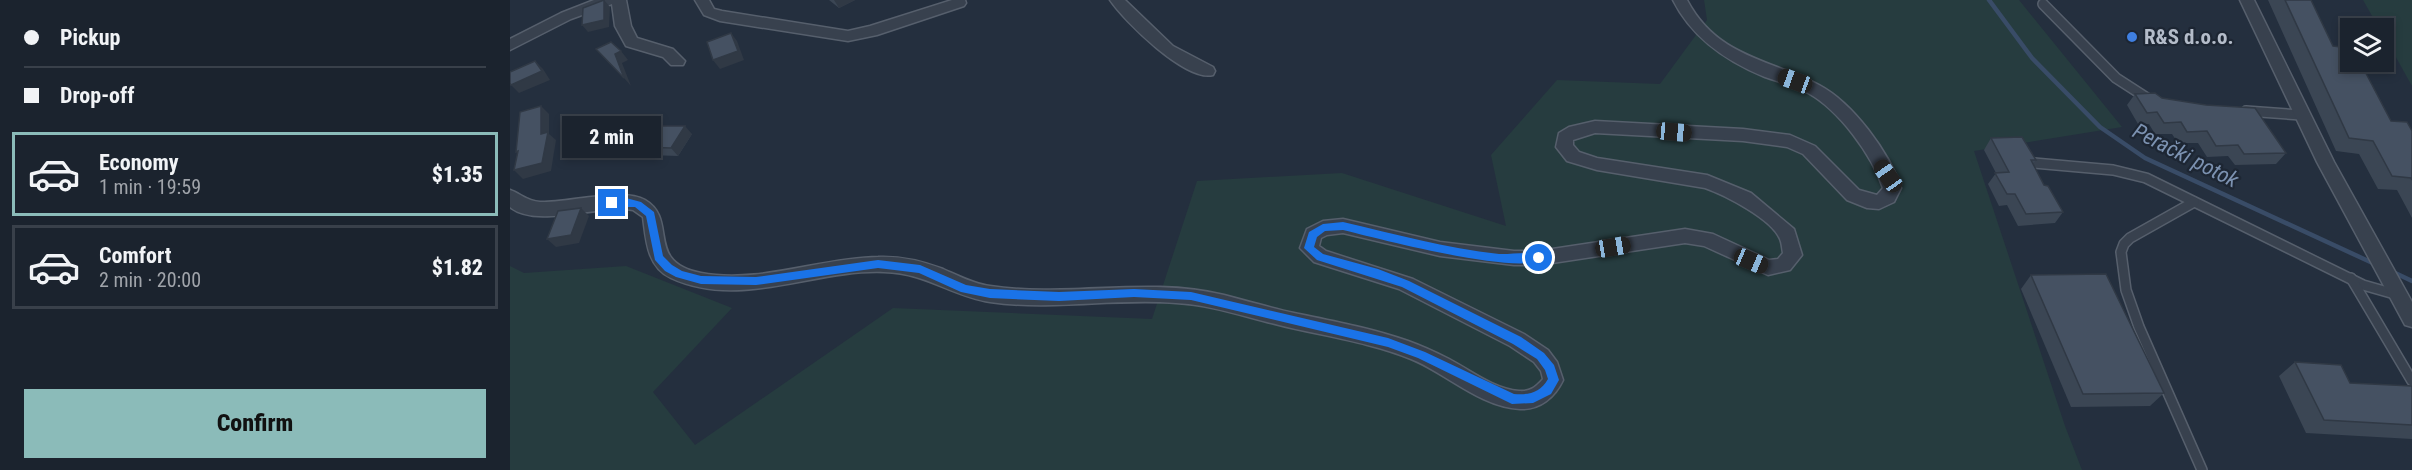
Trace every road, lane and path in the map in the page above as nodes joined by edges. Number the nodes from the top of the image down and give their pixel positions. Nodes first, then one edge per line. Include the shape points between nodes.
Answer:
1 (608, 0) edge
2 (620, 0) edge
3 (702, 0) edge
4 (1117, 0) edge
5 (1680, 0) edge
6 (2247, 0) edge
7 (959, 3) dead end
8 (2043, 4) dead end
9 (510, 45) edge
10 (677, 61) dead end
11 (1207, 71) dead end
12 (2159, 102) edge
13 (2232, 110) edge
14 (2301, 115) junction
15 (2034, 163) edge
16 (510, 197) edge
17 (2194, 202) junction
18 (2351, 278) junction
19 (2394, 289) junction
20 (2412, 319) edge
21 (2412, 381) edge
22 (2202, 470) edge

1 - 9 street
2 - 10 street via 623,26 631,42 668,53
3 - 7 street via 709,12 720,16 848,36
4 - 11 street via 1169,52
5 - 16 street via 1695,24 1719,46 1755,66 1812,88 1838,106 1888,176 1892,188 1888,197 1879,202 1853,195 1809,150 1790,141 1595,127 1575,130 1565,137 1564,147 1573,157 1726,189 1745,198 1788,234 1792,255 1783,265 1768,268 1707,239 1685,237 1515,259 1463,254 1343,226 1323,228 1313,234 1309,248 1320,257 1406,284 1517,340 1540,356 1550,368 1553,380 1547,391 1530,400 1512,399 1388,342 1191,296 990,294 965,289 920,269 878,264 756,281 701,280 680,274 659,258 651,214 638,204 542,208 521,206
6 - 14 street
8 - 12 lane via 2116,78 2142,96
13 - 14 lane
14 - 19 street
15 - 17 lane via 2129,173
17 - 18 lane
17 - 22 lane via 2130,238 2121,252 2129,299
18 - 19 lane via 2379,291
18 - 21 lane
19 - 20 street

